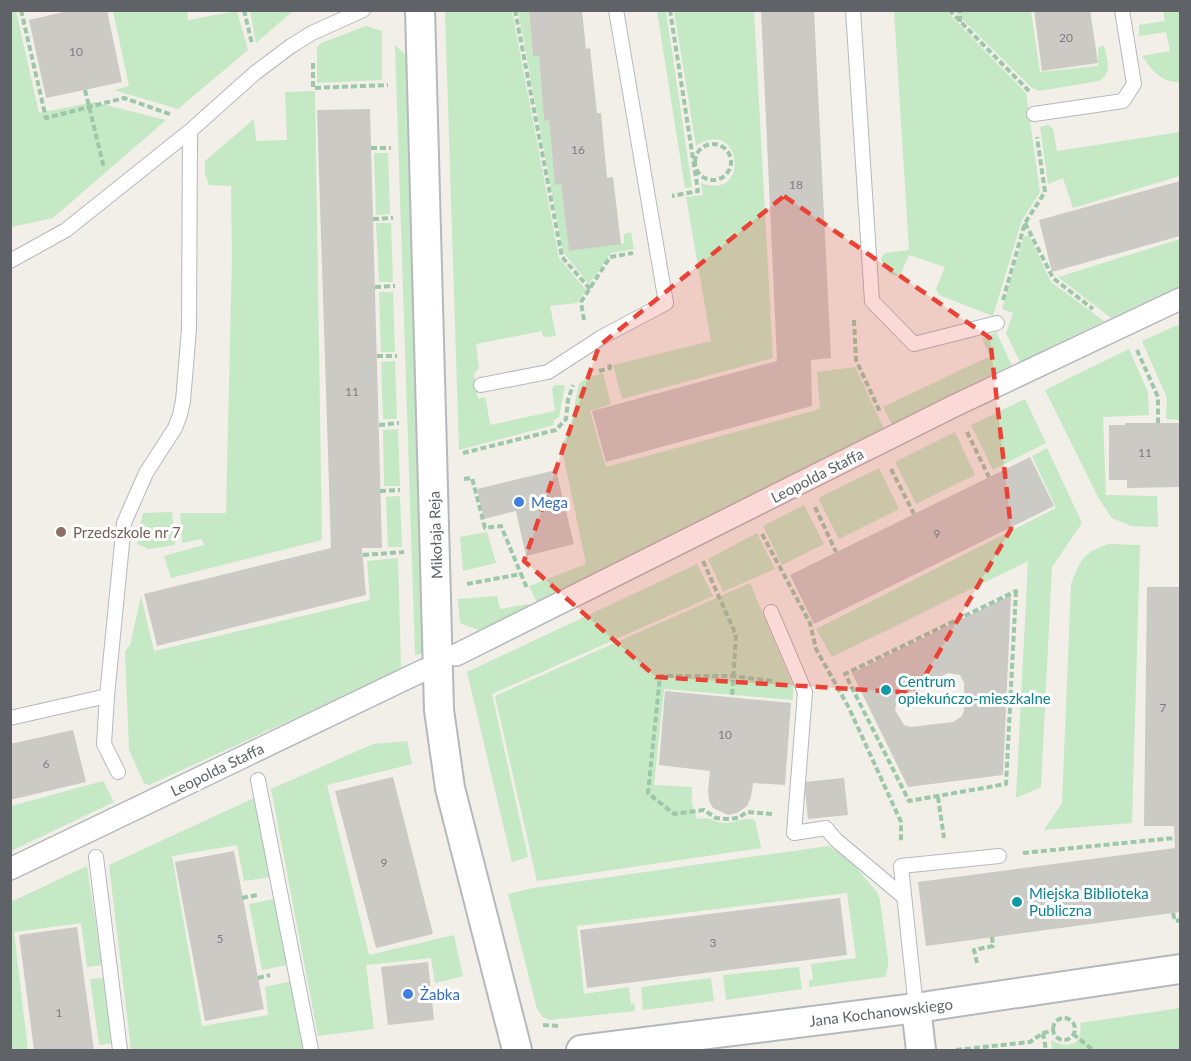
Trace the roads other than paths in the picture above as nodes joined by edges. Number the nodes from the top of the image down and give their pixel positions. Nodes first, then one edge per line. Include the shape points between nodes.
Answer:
1 (363, 10) edge
2 (420, 10) edge
3 (616, 10) edge
4 (853, 10) edge
5 (1122, 10) edge
6 (1034, 114) dead end
7 (190, 131) junction
8 (10, 261) edge
9 (1180, 299) edge
10 (997, 323) dead end
11 (481, 385) dead end
12 (771, 612) dead end
13 (456, 655) dead end
14 (424, 670) dead end
15 (107, 696) junction
16 (10, 718) edge
17 (118, 772) dead end
18 (258, 780) dead end
19 (999, 856) dead end
20 (96, 857) dead end
21 (10, 869) edge
22 (904, 897) junction
23 (1180, 969) edge
24 (916, 1008) junction
25 (120, 1050) edge
26 (311, 1050) edge
27 (517, 1050) edge
28 (582, 1050) edge
29 (921, 1050) edge

1 - 7 lane via 312,33 255,73
2 - 27 street, Mikołaja Reja via 439,710 450,788
3 - 11 lane via 666,303 548,372
4 - 10 lane via 872,301 914,344
5 - 6 lane via 1134,84 1123,100
7 - 8 lane via 66,230
7 - 15 lane via 189,329 183,401 176,428 146,473 124,523
9 - 13 street, Leopolda Staffa via 954,406
12 - 22 lane via 805,692 794,833 826,828
14 - 21 street, Leopolda Staffa
15 - 16 lane
15 - 17 lane via 104,744
18 - 26 lane
19 - 22 lane via 901,866
20 - 25 lane
22 - 24 lane
23 - 24 street, Jana Kochanowskiego
24 - 28 street, Jana Kochanowskiego
24 - 29 street

